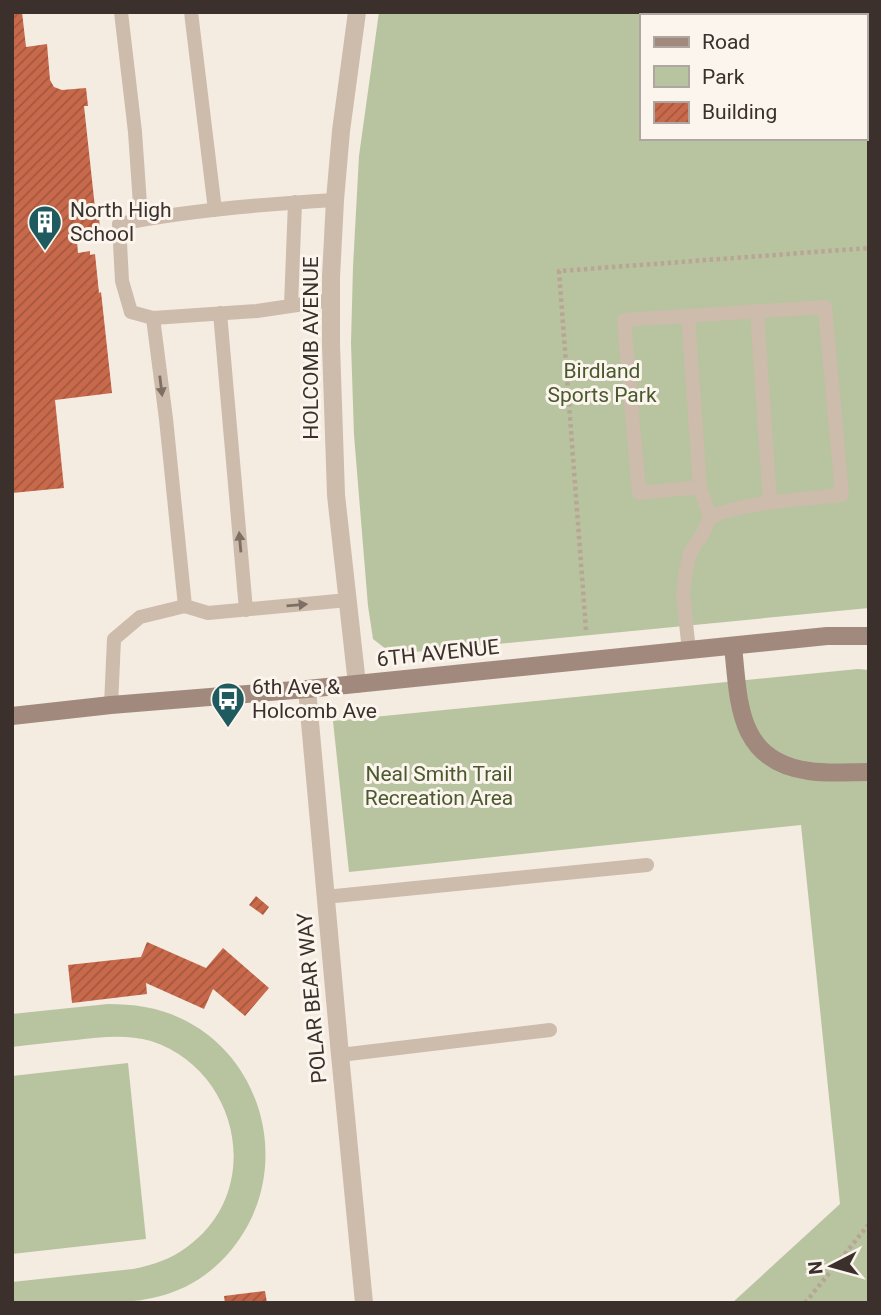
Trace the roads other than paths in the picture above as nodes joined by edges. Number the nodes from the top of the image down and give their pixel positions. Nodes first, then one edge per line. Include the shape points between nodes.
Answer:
1 (121, 12) edge
2 (191, 12) edge
3 (357, 12) edge
4 (335, 200) junction
5 (295, 202) junction
6 (215, 210) junction
7 (141, 219) junction
8 (331, 300) junction
9 (291, 306) junction
10 (757, 311) junction
11 (220, 313) junction
12 (688, 316) junction
13 (153, 318) junction
14 (700, 487) junction
15 (770, 503) junction
16 (710, 517) junction
17 (348, 600) junction
18 (185, 606) junction
19 (246, 610) junction
20 (869, 636) edge
21 (733, 646) junction
22 (689, 651) junction
23 (357, 684) junction
24 (307, 688) junction
25 (111, 705) junction
26 (12, 716) edge
27 (869, 772) edge
28 (647, 865) dead end
29 (325, 897) junction
30 (550, 1030) dead end
31 (340, 1055) junction
32 (364, 1303) edge

1 - 7 lane
2 - 6 lane
3 - 4 street, HOLCOMB AVENUE
4 - 5 lane
4 - 8 street, HOLCOMB AVENUE
5 - 6 lane
5 - 9 lane
6 - 7 lane
7 - 13 lane via 119,223 122,281 131,312
8 - 9 lane
8 - 17 street, HOLCOMB AVENUE via 336,495
9 - 11 lane
10 - 12 lane
10 - 15 lane
10 - 15 lane via 825,307 842,495
11 - 13 lane
19 -> 11 lane
12 - 14 lane
12 - 14 lane via 624,320 639,493
13 -> 18 lane
14 - 16 lane
15 - 16 lane
16 - 22 lane via 690,553 685,575
19 -> 17 lane
17 - 23 street, HOLCOMB AVENUE
18 - 19 lane via 208,612
18 - 25 lane via 141,617 114,639
20 - 21 main road, 6TH AVENUE
21 - 22 main road, 6TH AVENUE
21 - 27 main road via 748,733 763,753 786,766 809,771
22 - 23 main road, 6TH AVENUE
23 - 24 main road, 6TH AVENUE
24 - 25 main road, 6TH AVENUE
24 - 29 street, POLAR BEAR WAY
25 - 26 main road, 6TH AVENUE
28 - 29 lane
29 - 31 street, POLAR BEAR WAY
30 - 31 lane
31 - 32 street, POLAR BEAR WAY

